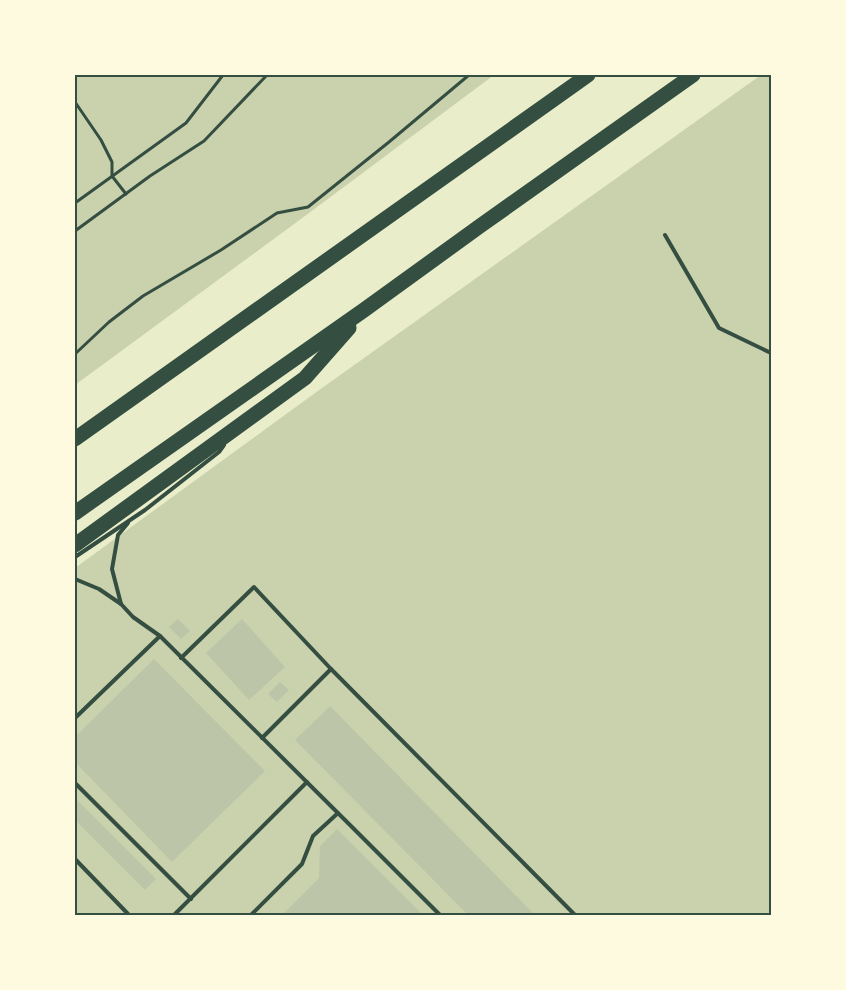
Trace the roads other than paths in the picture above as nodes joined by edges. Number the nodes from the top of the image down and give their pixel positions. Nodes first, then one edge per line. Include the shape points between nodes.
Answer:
1 (588, 75) edge
2 (693, 75) edge
3 (665, 235) dead end
4 (364, 310) junction
5 (771, 353) edge
6 (236, 428) junction
7 (75, 439) edge
8 (75, 513) edge
9 (131, 519) junction
10 (75, 545) edge
11 (75, 558) edge
12 (75, 579) edge
13 (121, 604) junction
14 (160, 636) junction
15 (181, 658) junction
16 (331, 669) junction
17 (75, 718) edge
18 (262, 738) junction
19 (307, 782) junction
20 (75, 783) edge
21 (338, 813) junction
22 (75, 859) edge
23 (191, 899) junction
24 (129, 915) edge
25 (174, 915) edge
26 (251, 915) edge
27 (440, 915) edge
28 (575, 915) edge

1 - 7 highway
2 - 4 highway
3 - 5 lane via 719,328
4 - 6 highway via 305,378
4 - 8 highway
6 - 9 lane via 219,452
6 - 10 highway
9 - 11 lane
9 - 13 lane via 118,535 112,570
12 - 13 lane via 99,589
13 - 14 lane
14 - 15 lane
14 - 17 lane
15 - 16 lane via 254,586
15 - 18 lane
16 - 18 lane
16 - 28 lane
18 - 19 lane
19 - 21 lane
19 - 23 lane
20 - 23 lane
21 - 26 lane via 313,836 302,864
21 - 27 lane
22 - 24 lane
23 - 25 lane

